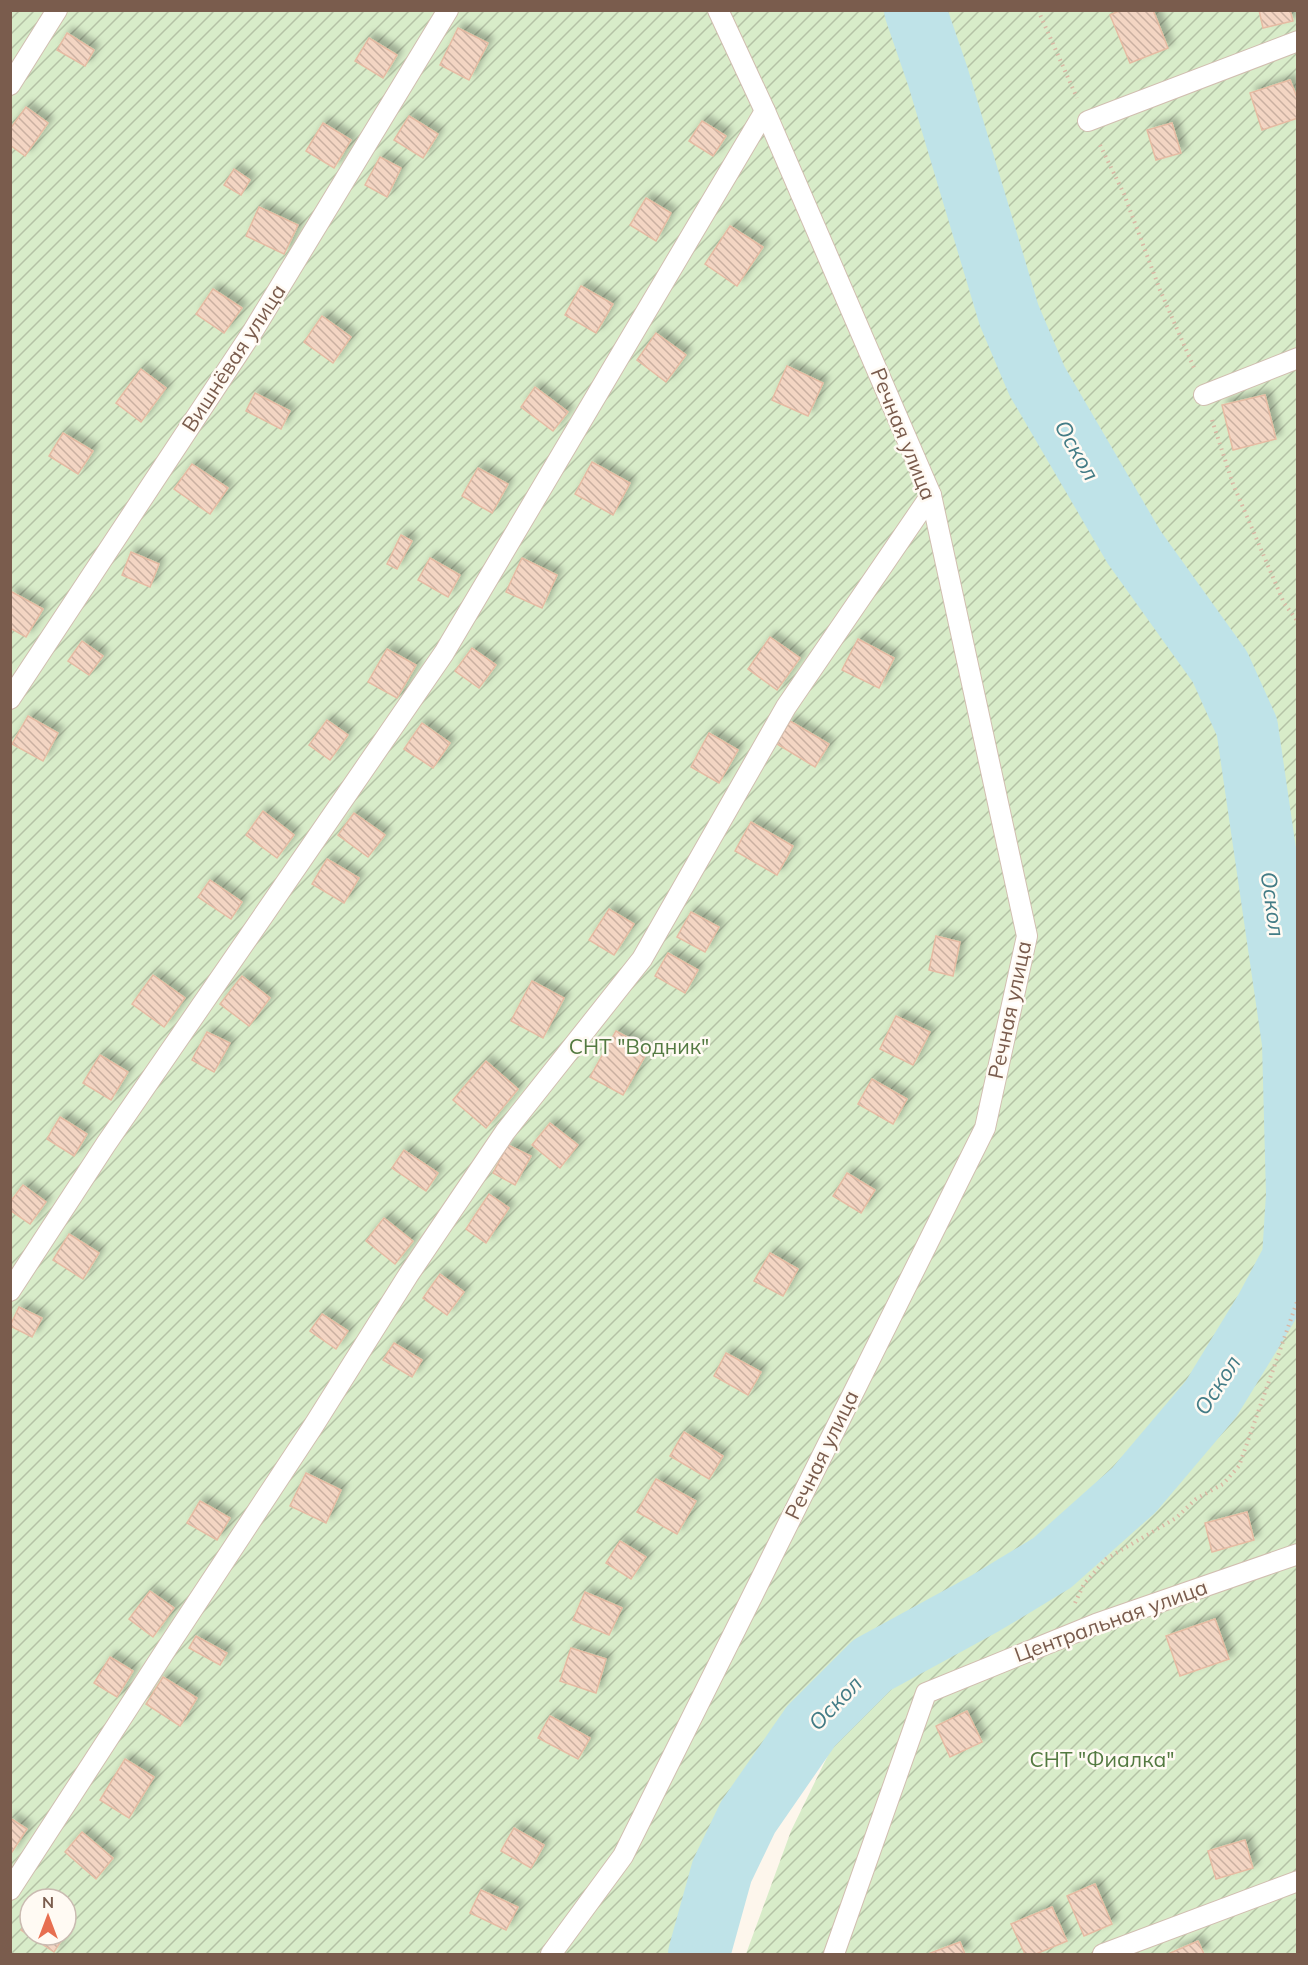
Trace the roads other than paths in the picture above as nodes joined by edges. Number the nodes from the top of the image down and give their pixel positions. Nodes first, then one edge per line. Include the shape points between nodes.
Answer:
1 (57, 10) edge
2 (448, 10) edge
3 (718, 10) edge
4 (1298, 41) edge
5 (10, 84) edge
6 (765, 111) junction
7 (1088, 121) road end
8 (1298, 358) edge
9 (1204, 395) road end
10 (931, 495) junction
11 (10, 699) edge
12 (10, 1291) edge
13 (1298, 1554) edge
14 (1298, 1881) edge
15 (10, 1890) edge
16 (551, 1954) edge
17 (834, 1954) edge
18 (1103, 1954) edge

1 - 5 lane
2 - 11 lane, Вишнёвая улица via 253,331
3 - 6 lane, Речная улица
4 - 7 lane
6 - 10 lane, Речная улица
6 - 12 lane via 444,653 106,1144
8 - 9 lane
10 - 15 lane via 786,707 642,959 505,1132
10 - 16 lane, Речная улица via 1027,936 985,1128 623,1856
13 - 17 lane, Центральная улица via 1096,1624 926,1693
14 - 18 lane

